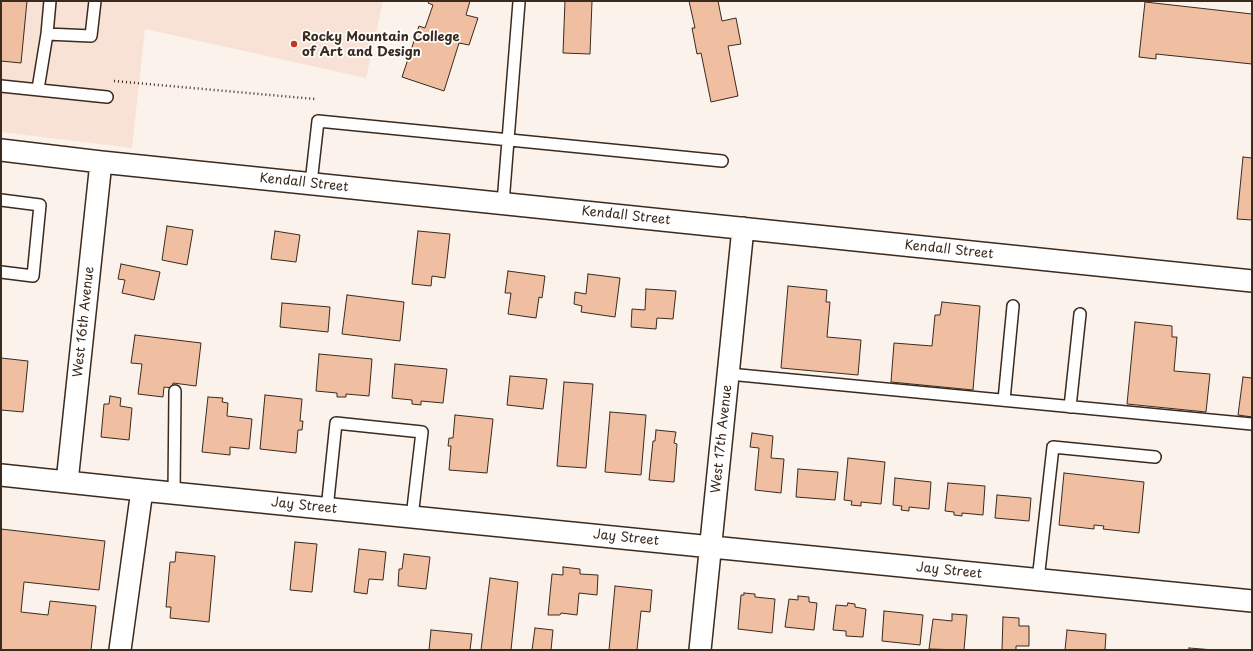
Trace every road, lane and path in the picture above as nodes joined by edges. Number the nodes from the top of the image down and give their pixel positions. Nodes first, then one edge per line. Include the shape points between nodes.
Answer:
1 (50, 1) edge
2 (95, 1) edge
3 (519, 2) dead end
4 (47, 34) junction
5 (109, 80) dead end
6 (1, 86) edge
7 (38, 89) junction
8 (107, 97) dead end
9 (315, 99) dead end
10 (508, 139) junction
11 (1, 150) edge
12 (722, 160) dead end
13 (101, 162) junction
14 (311, 183) junction
15 (1, 200) edge
16 (503, 203) junction
17 (744, 228) junction
18 (1, 272) edge
19 (1252, 281) edge
20 (1013, 306) dead end
21 (1080, 314) dead end
22 (728, 374) junction
23 (175, 391) dead end
24 (1004, 400) junction
25 (1070, 407) junction
26 (1252, 424) edge
27 (1155, 457) dead end
28 (1, 475) edge
29 (67, 482) junction
30 (142, 490) junction
31 (174, 494) junction
32 (327, 509) junction
33 (412, 517) junction
34 (711, 547) junction
35 (1038, 580) junction
36 (1252, 601) edge
37 (120, 650) edge
38 (700, 650) edge

1 - 4 lane
2 - 4 lane via 91,36
3 - 10 lane
4 - 7 lane
5 - 9 path
6 - 7 lane
7 - 8 lane
10 - 12 lane
10 - 14 lane via 318,121
10 - 16 lane
11 - 13 street, Kendall Street
13 - 14 street, Kendall Street
13 - 29 street, West 16th Avenue
14 - 16 street, Kendall Street
15 - 18 lane via 40,205 33,276
16 - 17 street, Kendall Street
17 - 19 street, Kendall Street
17 - 22 street, West 17th Avenue
20 - 24 lane
21 - 25 lane
22 - 24 lane
22 - 34 street, West 17th Avenue
23 - 31 lane
24 - 25 lane
25 - 26 lane
27 - 35 lane via 1053,447
28 - 29 street, Jay Street
29 - 30 street, Jay Street
30 - 31 street, Jay Street
30 - 37 street
31 - 32 street, Jay Street
32 - 33 street, Jay Street
32 - 33 lane via 336,424 422,432
33 - 34 street, Jay Street
34 - 35 street, Jay Street
34 - 38 street, West 17th Avenue
35 - 36 street, Jay Street

